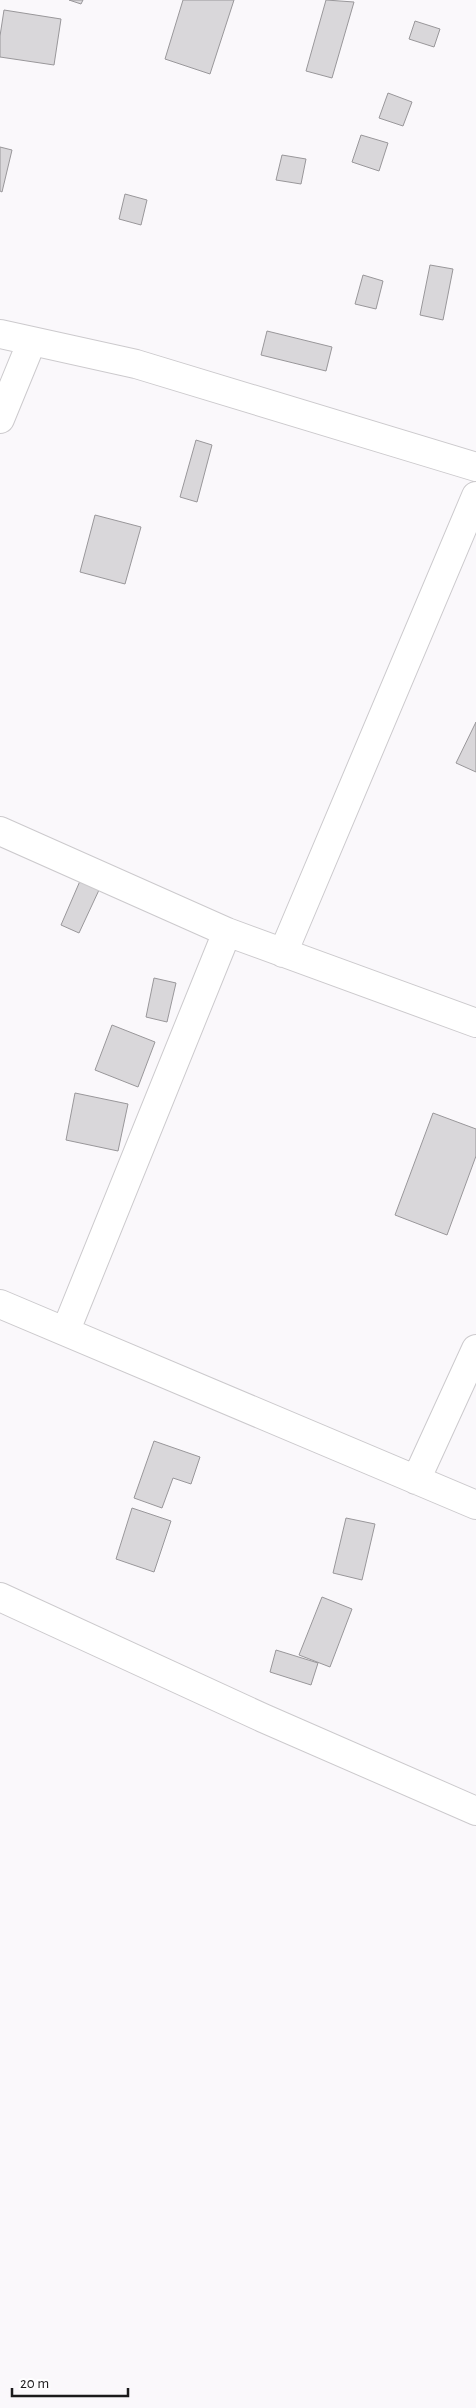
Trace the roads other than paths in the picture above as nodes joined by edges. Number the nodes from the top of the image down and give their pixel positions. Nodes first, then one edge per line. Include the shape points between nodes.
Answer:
1 (0, 334) edge
2 (32, 341) junction
3 (0, 419) edge
4 (476, 467) edge
5 (476, 496) edge
6 (0, 831) edge
7 (227, 932) junction
8 (284, 953) junction
9 (476, 1023) edge
10 (0, 1304) edge
11 (66, 1330) junction
12 (476, 1349) edge
13 (416, 1480) junction
14 (476, 1506) edge
15 (0, 1597) edge
16 (476, 1811) edge

1 - 2 street
2 - 3 street
2 - 4 street via 136,364
5 - 8 street
6 - 7 street
7 - 8 street
7 - 11 street
8 - 9 street
10 - 11 street
11 - 13 street
12 - 13 street
13 - 14 street
15 - 16 street

